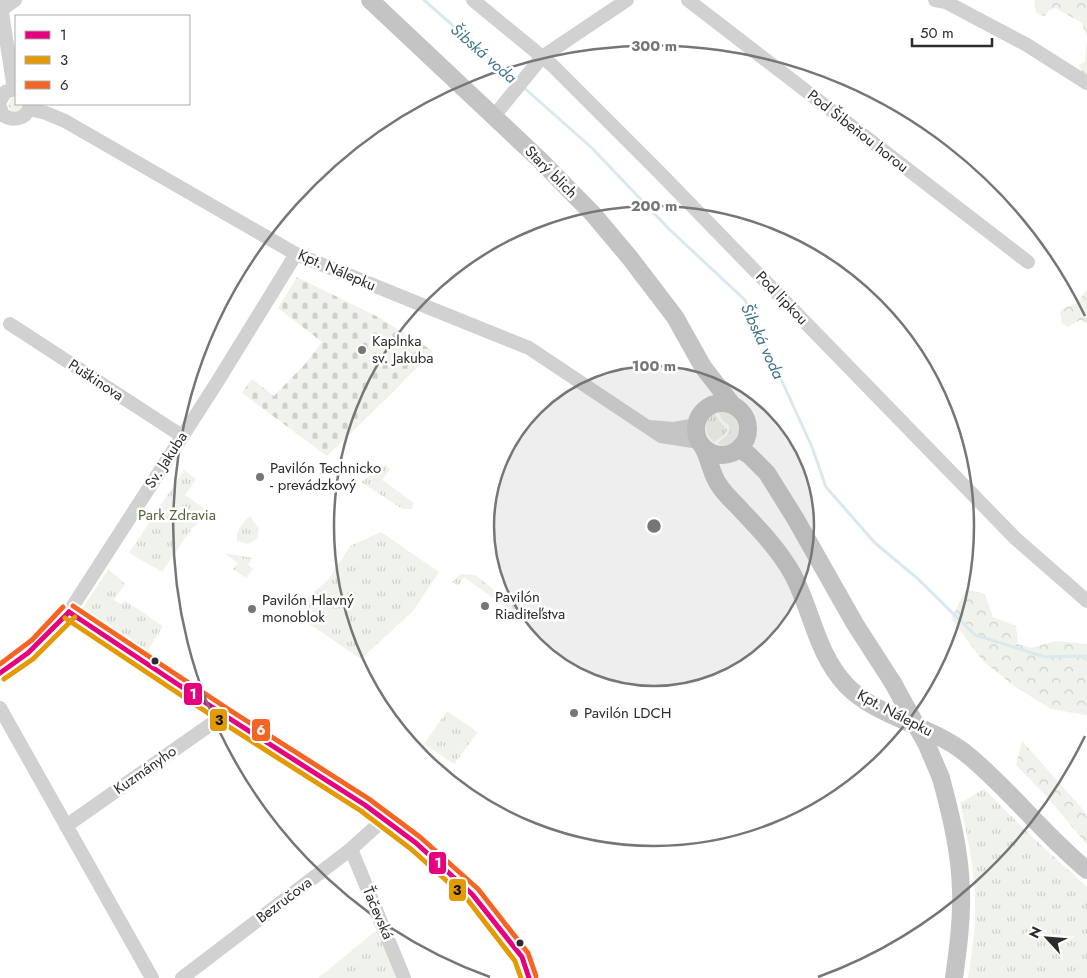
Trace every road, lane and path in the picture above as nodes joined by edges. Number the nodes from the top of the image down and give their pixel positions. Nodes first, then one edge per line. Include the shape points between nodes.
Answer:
1 (15, 0) edge
2 (370, 0) edge
3 (473, 0) edge
4 (626, 0) edge
5 (688, 0) edge
6 (935, 0) edge
7 (0, 5) edge
8 (542, 57) junction
9 (1087, 83) edge
10 (15, 89) edge
11 (30, 106) edge
12 (1, 111) edge
13 (494, 116) junction
14 (296, 254) junction
15 (1028, 262) dead end
16 (10, 324) dead end
17 (704, 367) junction
18 (731, 403) junction
19 (706, 408) junction
20 (748, 434) junction
21 (182, 436) junction
22 (700, 438) junction
23 (733, 452) junction
24 (767, 473) junction
25 (730, 498) junction
26 (1087, 601) edge
27 (69, 612) junction
28 (0, 672) edge
29 (0, 708) edge
30 (224, 715) junction
31 (384, 820) junction
32 (66, 826) junction
33 (351, 849) junction
34 (1087, 870) edge
35 (152, 978) edge
36 (182, 978) edge
37 (404, 978) edge
38 (528, 978) edge
39 (954, 978) edge

1 - 7 street
2 - 13 main road, Starý blich
3 - 8 street, Pod lipkou
4 - 8 street
5 - 15 street, Pod Šibeňou horou
6 - 9 street via 946,2 1027,45
7 - 10 street
8 - 13 street
8 - 26 street, Pod lipkou via 666,179 1015,538
10 - 12 street via 5,92
11 - 12 street via 20,119 11,119
11 - 14 street, Kpt. Nálepku via 65,121
13 - 17 main road, Starý blich via 586,207 630,258 675,317
14 - 21 street, Sv. Jakuba
14 - 22 street, Kpt. Nálepku via 529,348 646,427 674,428
16 - 21 street, Puškinova
17 - 18 main road, Starý blich
17 - 19 main road, Starý blich
18 - 19 main road via 722,402
18 - 20 main road via 743,412 749,426
19 - 22 main road via 701,413
20 - 23 main road via 747,440
20 - 24 main road via 757,443
21 - 27 street, Sv. Jakuba
22 - 23 main road via 710,452 718,455
22 - 25 main road, Kpt. Nálepku via 712,472
23 - 24 main road via 749,455
23 - 25 main road, Kpt. Nálepku via 723,460 723,480
24 - 39 main road, bridge via 893,683 941,778 958,854 962,891
25 - 34 main road, Kpt. Nálepku via 763,533 792,573 826,657 847,686 879,708 963,752
27 - 28 street, Sv. Jakuba via 40,643
27 - 30 street
29 - 32 street
30 - 31 street
30 - 32 street, Kuzmányho
31 - 33 street, Bezručova
31 - 38 street via 416,843 472,894 522,957
32 - 35 street
33 - 36 street, Bezručova
33 - 37 street, Ťačevská

